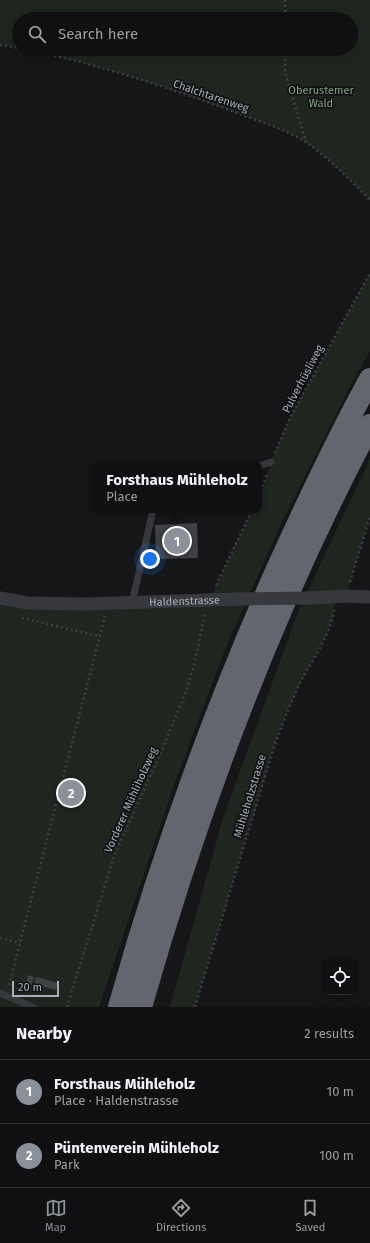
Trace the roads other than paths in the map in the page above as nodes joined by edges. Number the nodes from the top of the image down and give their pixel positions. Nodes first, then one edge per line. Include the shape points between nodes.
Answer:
1 (370, 379) edge
2 (370, 425) edge
3 (271, 462) road end
4 (262, 465) edge
5 (151, 513) edge
6 (370, 597) edge
7 (0, 598) edge
8 (132, 602) junction
9 (3, 994) edge
10 (34, 1007) edge
11 (119, 1007) edge
12 (140, 1007) edge

1 - 11 highway via 296,528 233,673 170,839
2 - 12 highway via 278,617 239,713 181,875
3 - 4 lane
5 - 8 lane
6 - 8 street, Haldenstrasse, bridge
7 - 8 street, Haldenstrasse via 28,603
9 - 10 lane

